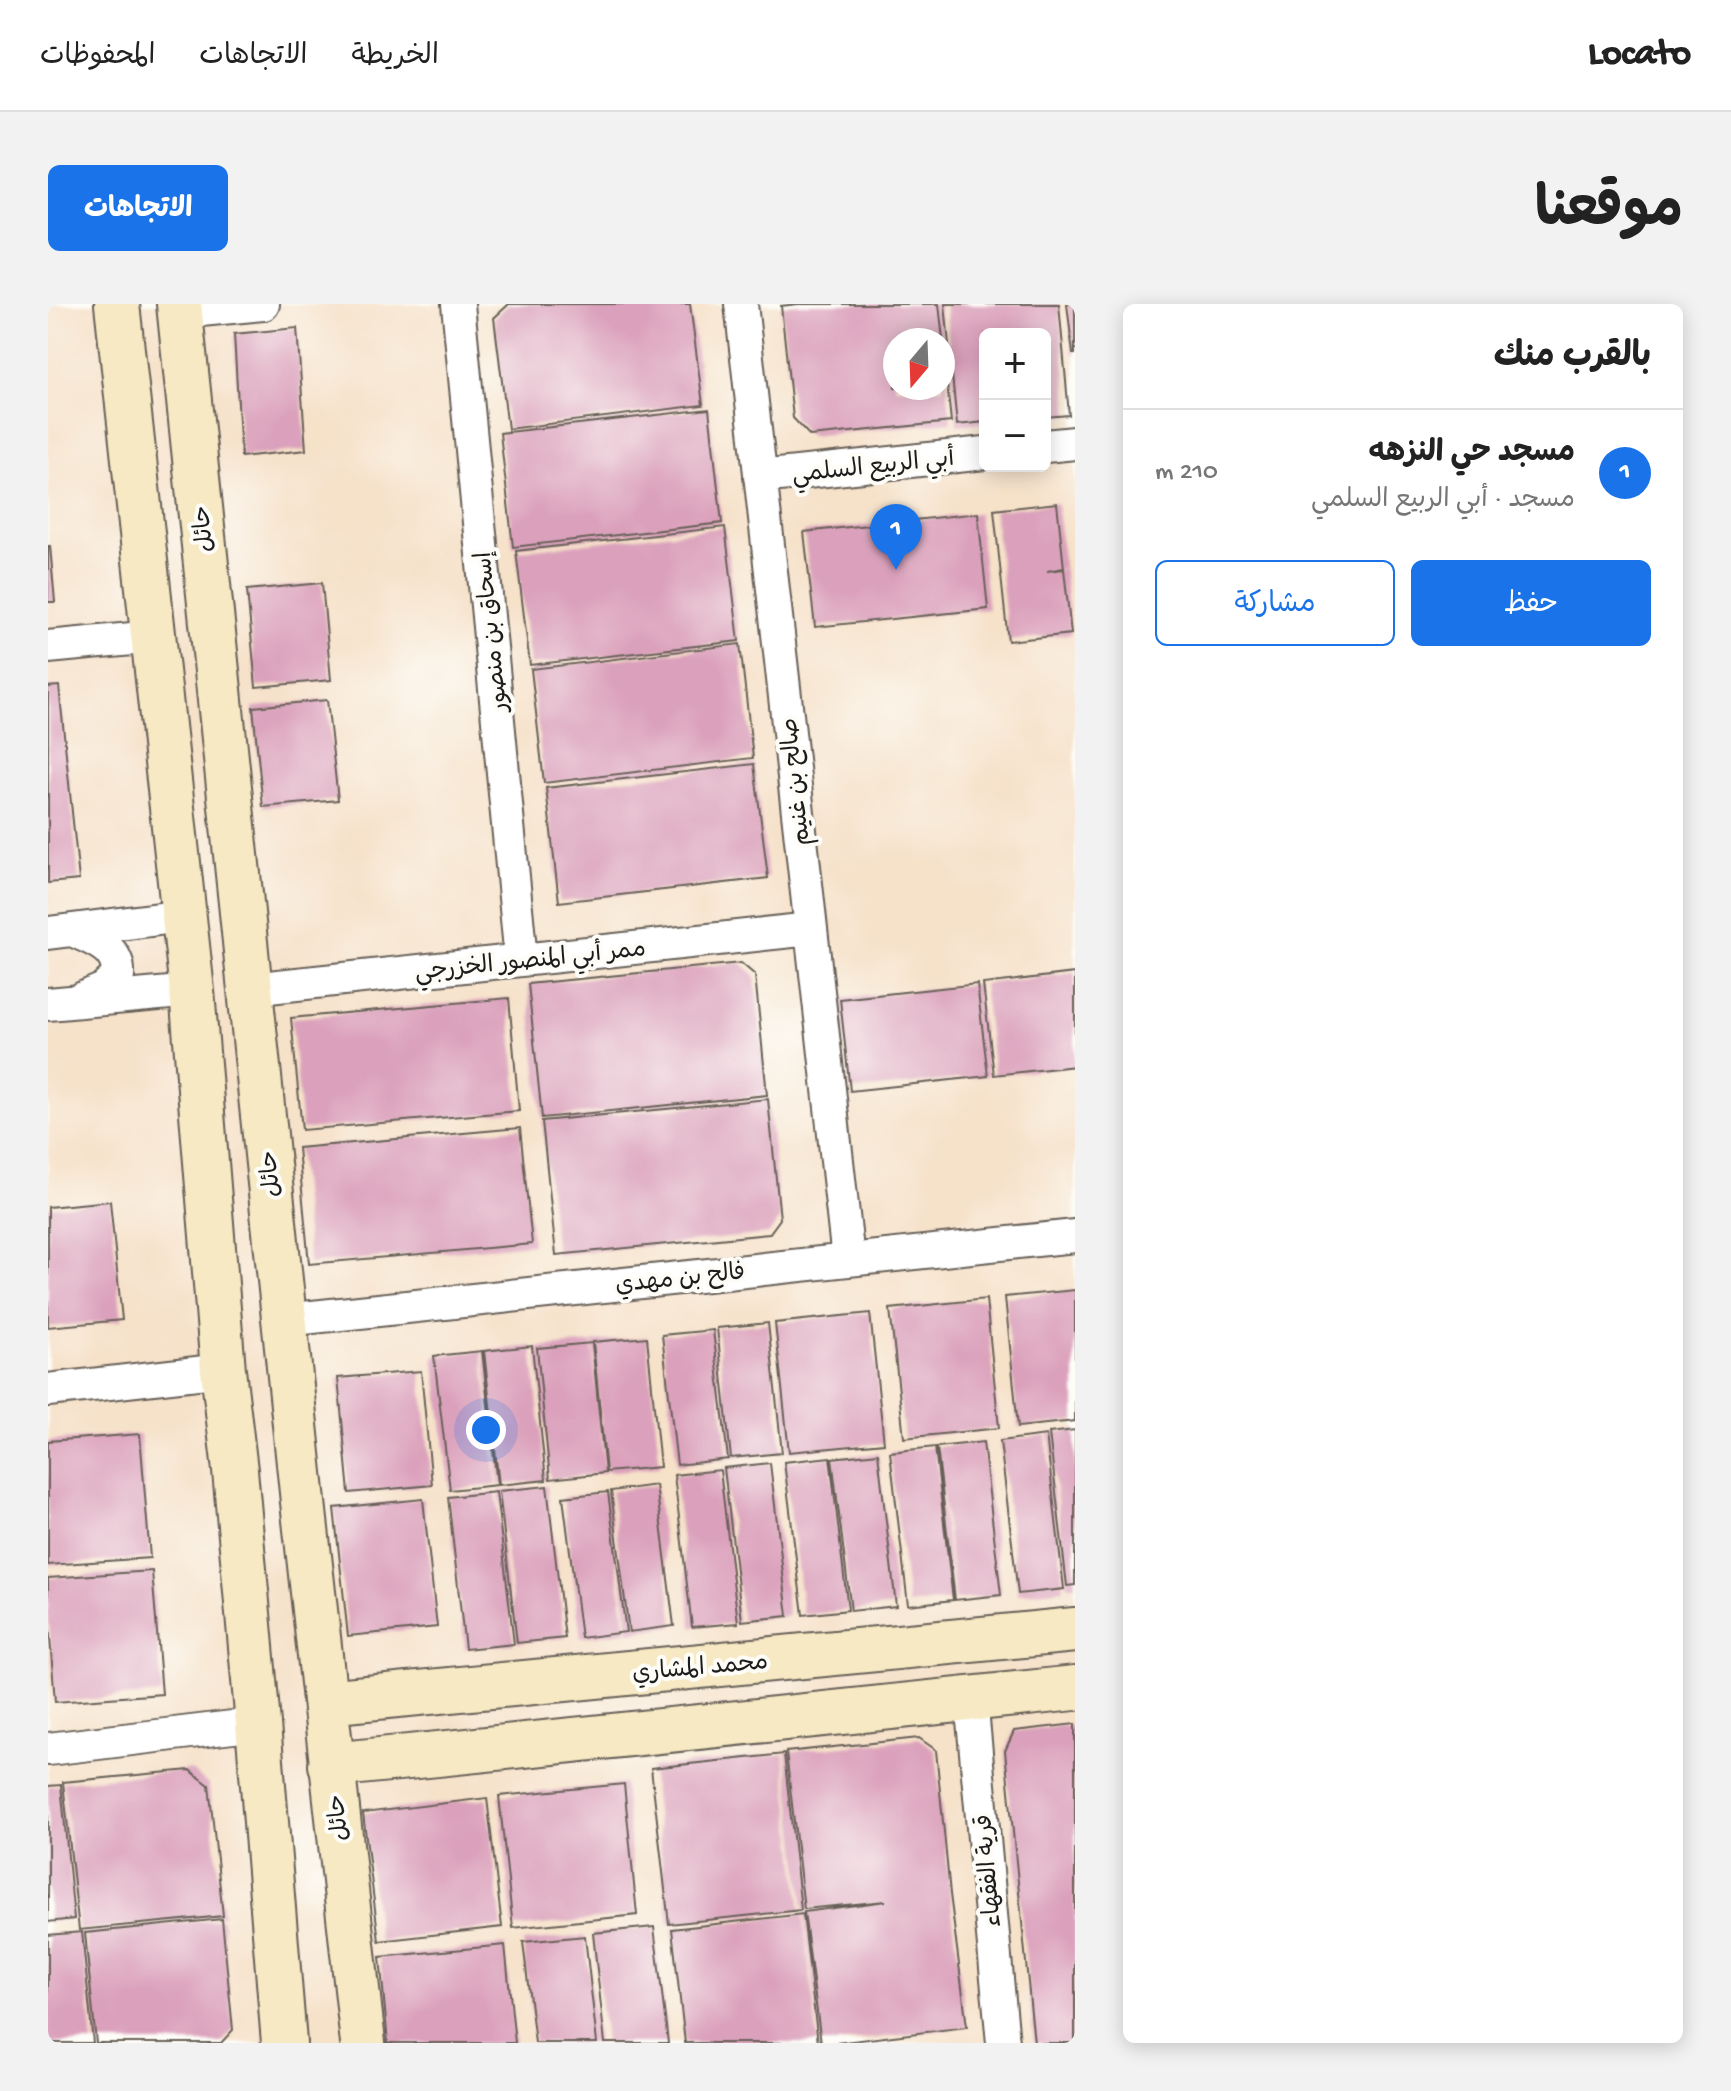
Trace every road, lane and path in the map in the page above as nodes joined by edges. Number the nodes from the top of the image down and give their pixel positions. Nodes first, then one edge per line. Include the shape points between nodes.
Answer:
1 (117, 304) edge
2 (263, 304) edge
3 (458, 304) edge
4 (741, 304) edge
5 (179, 308) edge
6 (1075, 443) edge
7 (1051, 445) edge
8 (979, 454) edge
9 (760, 477) junction
10 (153, 637) junction
11 (48, 647) edge
12 (183, 916) junction
13 (811, 929) junction
14 (60, 932) edge
15 (521, 960) junction
16 (250, 989) junction
17 (192, 991) junction
18 (62, 1003) edge
19 (1075, 1236) edge
20 (848, 1259) junction
21 (284, 1320) junction
22 (223, 1370) junction
23 (48, 1390) edge
24 (306, 1529) junction
25 (241, 1534) junction
26 (1075, 1630) edge
27 (1075, 1688) edge
28 (418, 1693) junction
29 (971, 1699) junction
30 (325, 1702) junction
31 (258, 1724) junction
32 (48, 1749) edge
33 (429, 1755) junction
34 (331, 1765) junction
35 (284, 2043) edge
36 (363, 2043) edge
37 (1003, 2043) edge

1 - 10 street
2 - 5 street
3 - 15 street, إسحاق بن منصور
4 - 9 street, صالح بن غنيم
5 - 16 street, حائل
6 - 7 street
8 - 9 street, أبي الربيع السلمي
9 - 13 street, صالح بن غنيم
10 - 11 street
10 - 12 street
12 - 14 street
12 - 17 street
13 - 15 street, ممر أبي المنصور الخزرجي
13 - 20 street, صالح بن غنيم
14 - 18 street via 112,952 119,967 118,976 104,989
15 - 16 street, ممر أبي المنصور الخزرجي
16 - 21 street, حائل
17 - 18 street
17 - 22 street
19 - 20 street, فالح بن مهدي
20 - 21 street, فالح بن مهدي
21 - 24 street, حائل
22 - 23 street
22 - 25 street
24 - 25 street
24 - 30 street, حائل
25 - 31 street
26 - 28 street, محمد المشاري
27 - 29 street
28 - 30 street, محمد المشاري
28 - 33 street via 389,1706 377,1719 377,1733 385,1747
29 - 33 street
29 - 37 street, قرية الفقهاء
30 - 34 street, حائل
31 - 32 street
31 - 35 street
33 - 34 street
34 - 36 street, حائل

